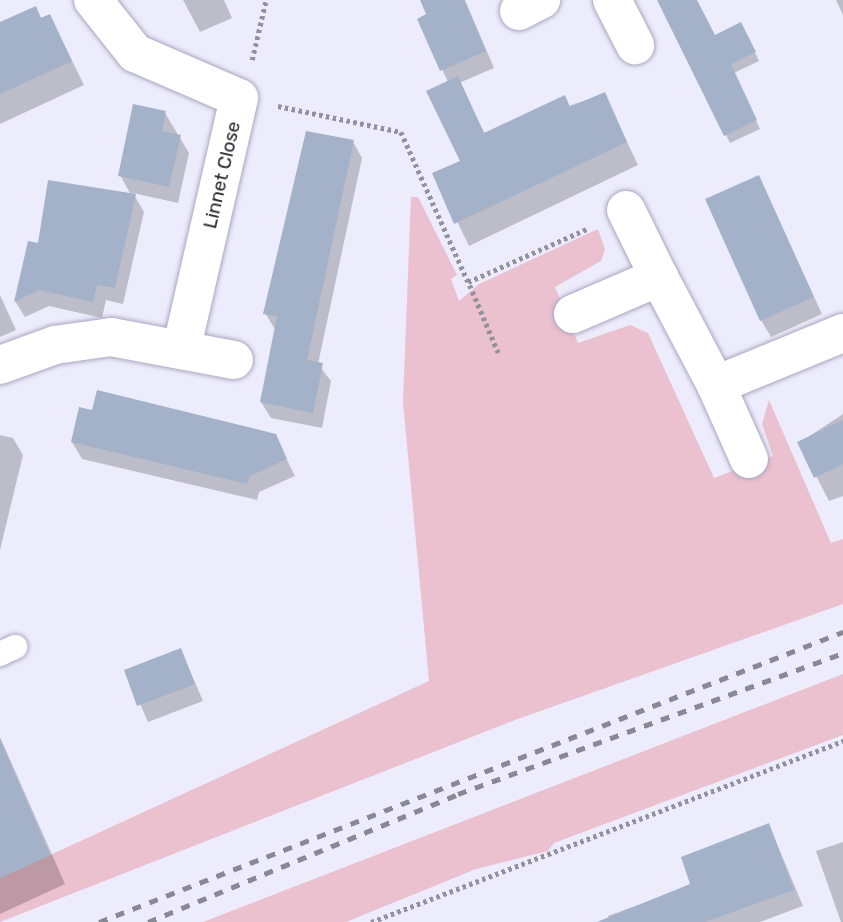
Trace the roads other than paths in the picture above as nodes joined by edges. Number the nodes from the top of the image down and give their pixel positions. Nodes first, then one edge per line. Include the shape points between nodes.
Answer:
1 (93, 0) edge
2 (612, 0) edge
3 (635, 46) dead end
4 (626, 210) dead end
5 (659, 277) junction
6 (573, 314) dead end
7 (843, 333) edge
8 (182, 347) junction
9 (234, 360) dead end
10 (5, 363) edge
11 (716, 384) junction
12 (749, 459) dead end

1 - 8 street, Linnet Close via 135,53 239,98
2 - 3 street
4 - 5 street
5 - 6 street
5 - 11 street
7 - 11 street
8 - 9 street
8 - 10 street via 111,337
11 - 12 street

